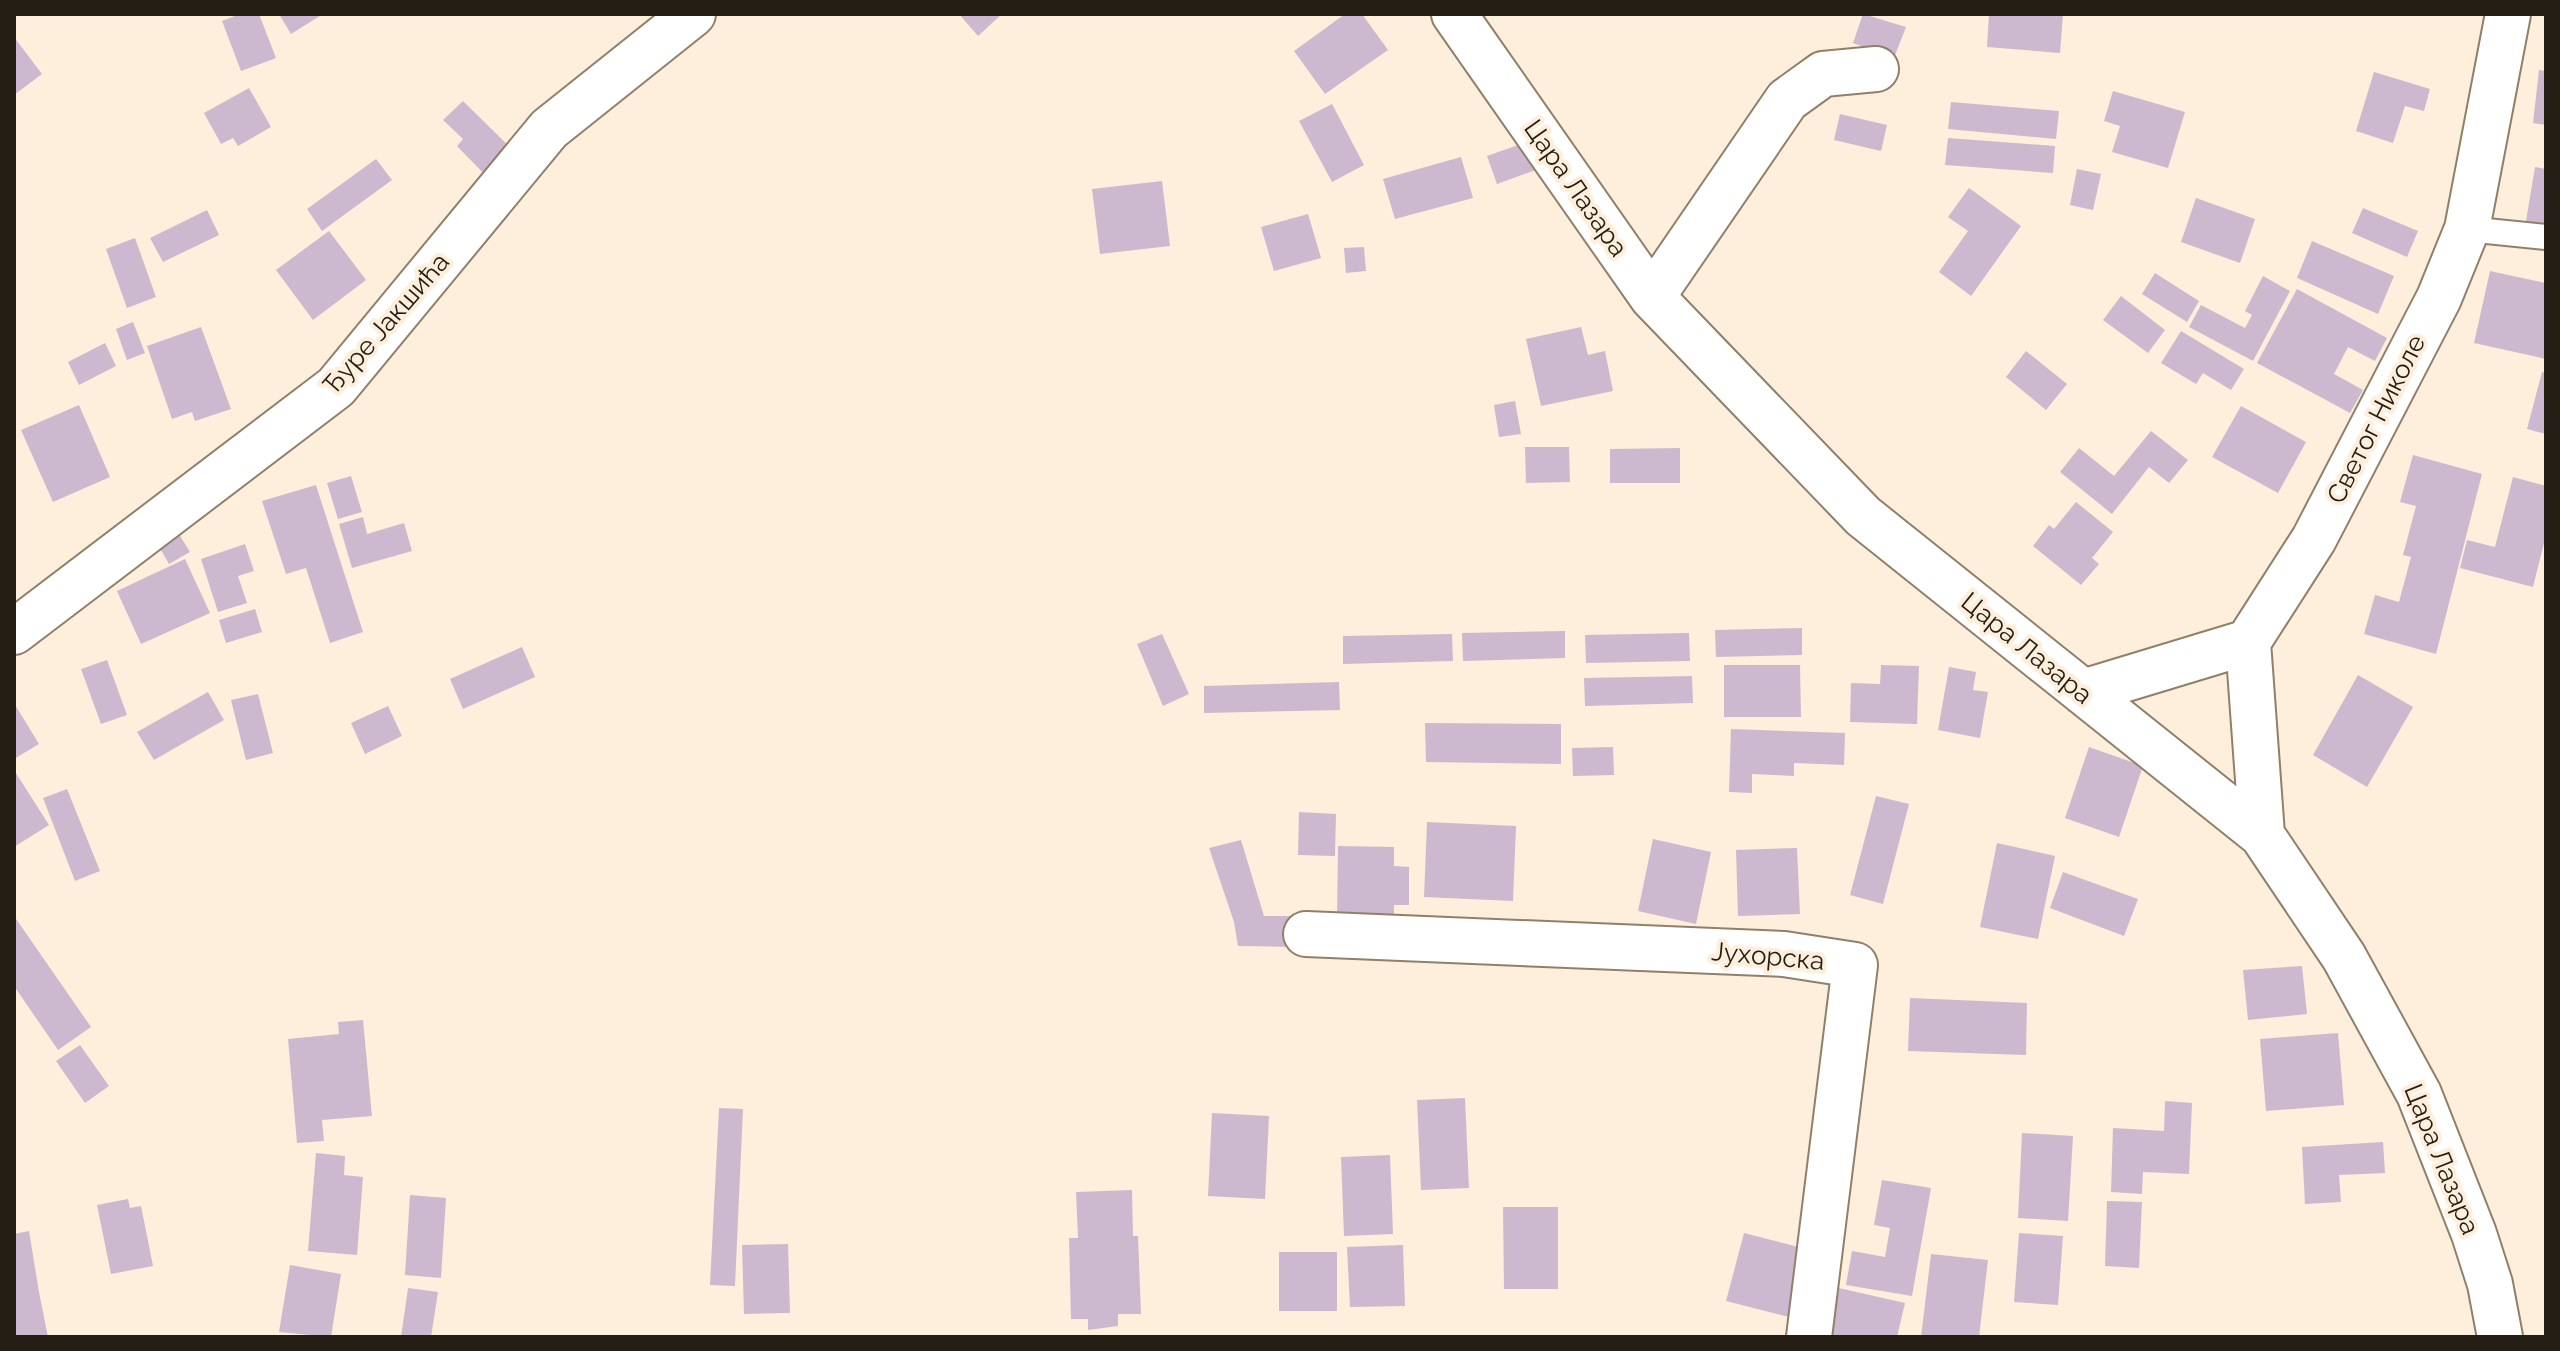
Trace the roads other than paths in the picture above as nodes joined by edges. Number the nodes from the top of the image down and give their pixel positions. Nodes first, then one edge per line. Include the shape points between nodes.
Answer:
1 (693, 14) edge
2 (1454, 14) edge
3 (2508, 14) edge
4 (1876, 69) dead end
5 (2467, 229) junction
6 (2546, 237) edge
7 (1652, 297) junction
8 (14, 632) edge
9 (2248, 642) junction
10 (2083, 692) junction
11 (2262, 835) junction
12 (1306, 934) dead end
13 (1809, 1337) edge
14 (2500, 1337) edge

1 - 8 street, Ђуре Јакшића via 549,129 336,387
2 - 7 street, Цара Лазара
3 - 5 street, Светог Николе
4 - 7 street via 1823,74 1787,100
5 - 6 lane
5 - 9 street, Светог Николе via 2439,298 2314,539
7 - 10 street, Цара Лазара via 1863,516
9 - 10 street
9 - 11 street
10 - 11 street, Цара Лазара
11 - 14 street, Цара Лазара via 2344,957 2419,1094 2474,1234
12 - 13 street, Јухорска via 1784,954 1855,965

